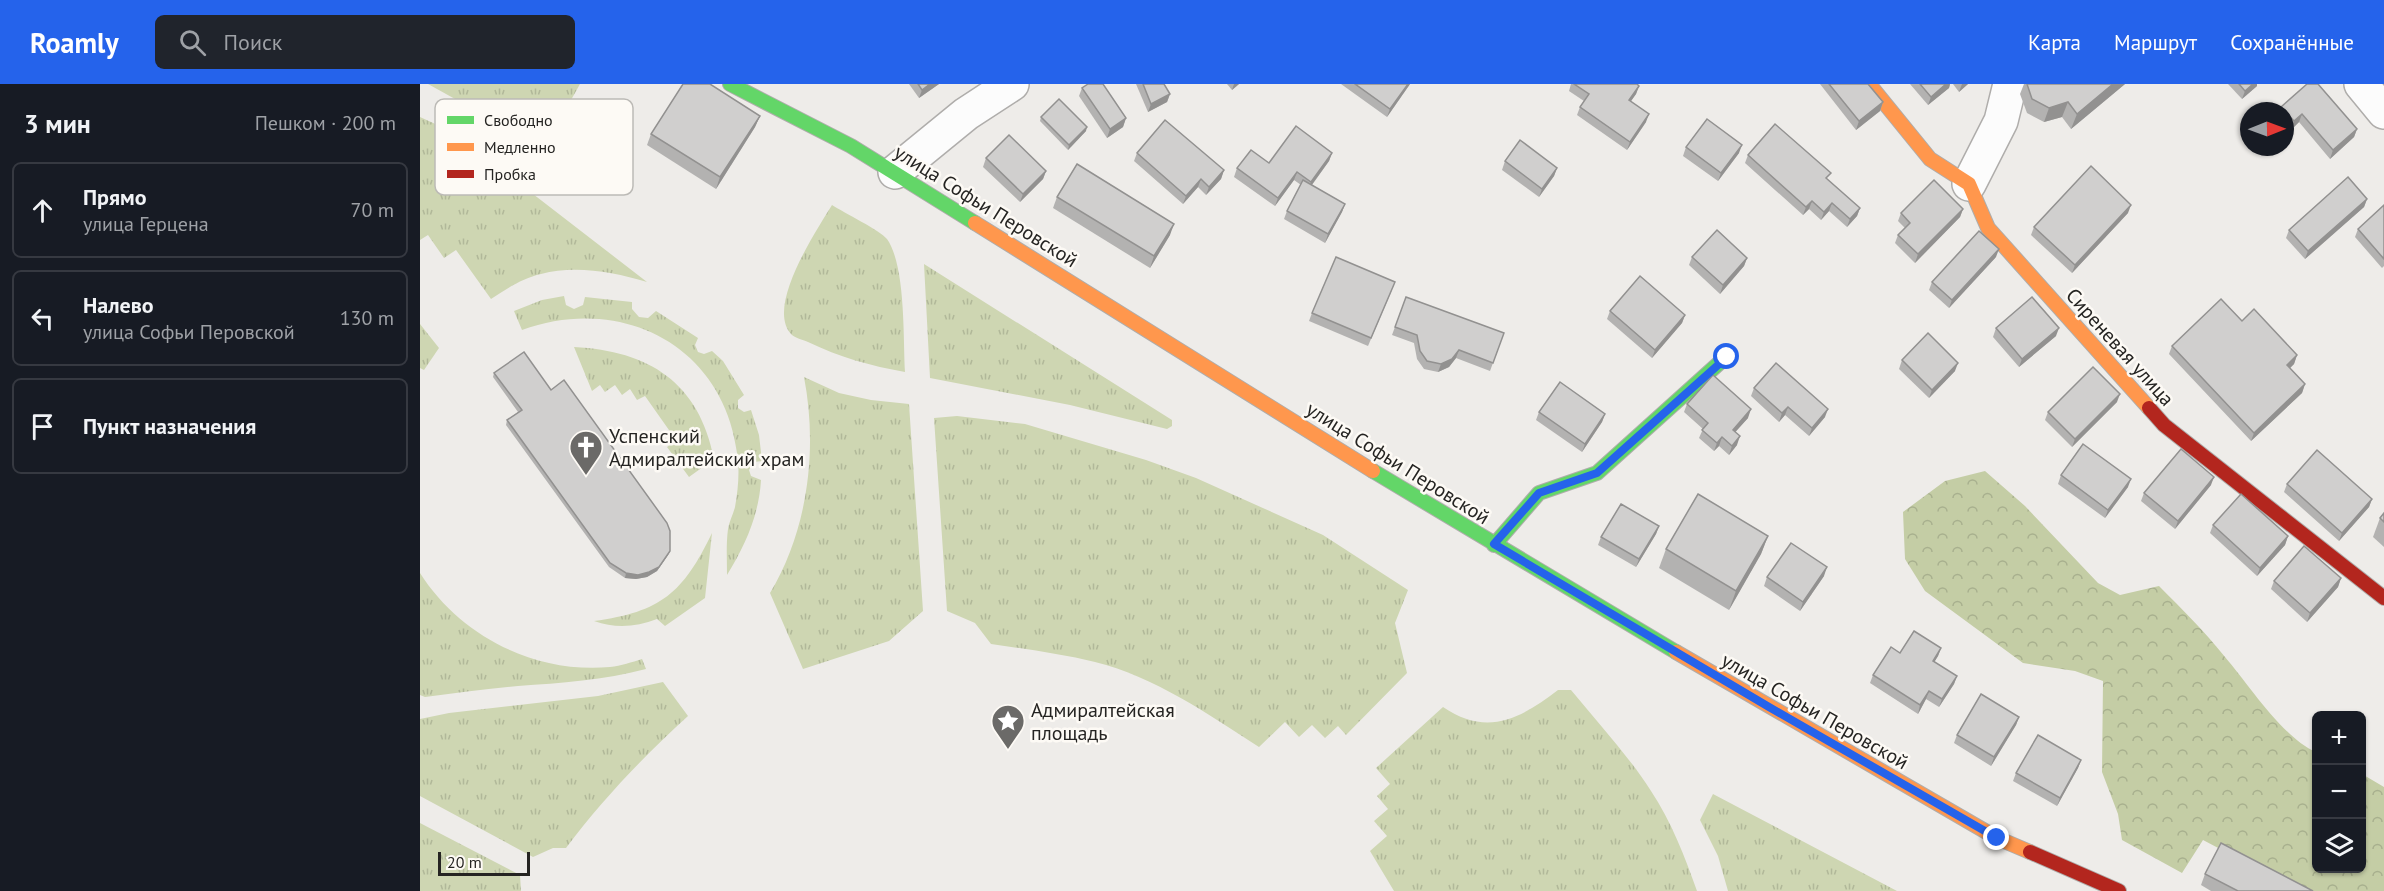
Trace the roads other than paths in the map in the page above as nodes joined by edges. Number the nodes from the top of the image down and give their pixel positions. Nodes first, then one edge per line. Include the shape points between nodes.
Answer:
1 (730, 84) edge
2 (1012, 84) edge
3 (1869, 84) edge
4 (2010, 84) edge
5 (2361, 84) edge
6 (2384, 112) edge
7 (895, 172) junction
8 (1969, 184) junction
9 (1727, 357) dead end
10 (1494, 544) junction
11 (2384, 598) edge
12 (2119, 891) edge

1 - 7 main road, улица Софьи Перовской
2 - 7 street via 966,114
3 - 8 main road via 1930,159
4 - 8 street via 2001,121
5 - 6 street
7 - 10 main road, улица Софьи Перовской
8 - 11 main road, Сиреневая улица via 1988,228 2164,425
9 - 10 main road via 1597,473 1539,493
10 - 12 main road, улица Софьи Перовской via 1997,838

